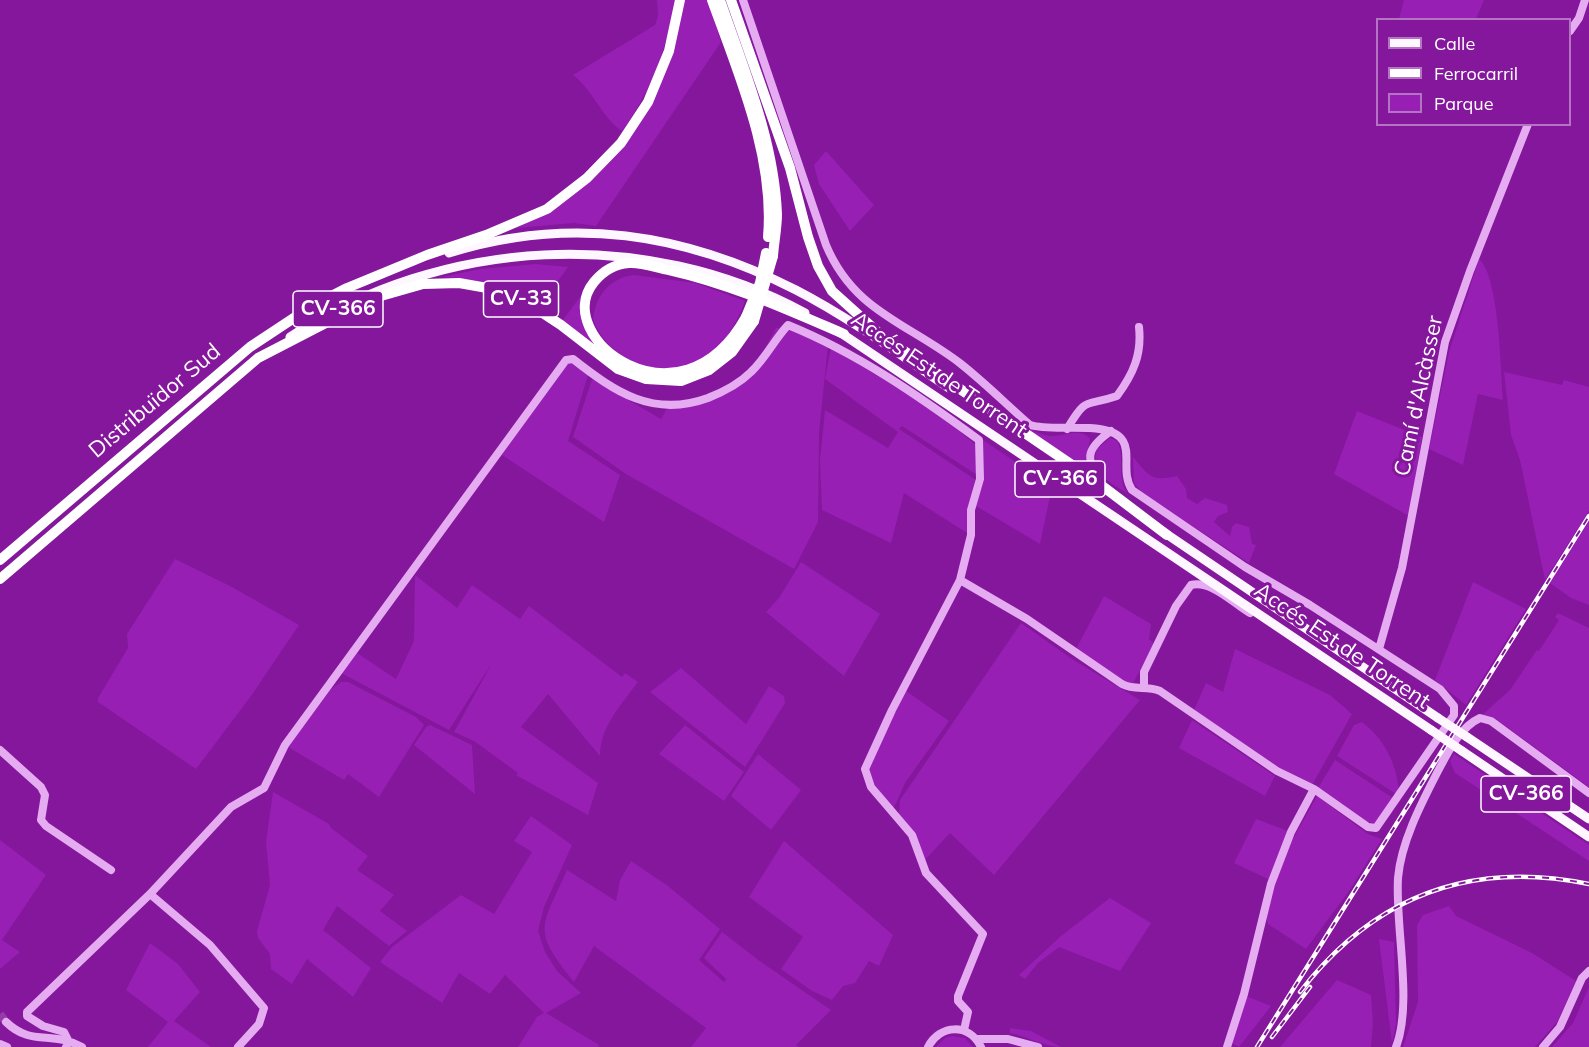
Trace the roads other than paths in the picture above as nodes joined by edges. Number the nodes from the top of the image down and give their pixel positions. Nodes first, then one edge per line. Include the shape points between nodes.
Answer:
1 (680, 0) edge
2 (712, 0) edge
3 (720, 0) edge
4 (730, 0) edge
5 (743, 0) edge
6 (1585, 0) edge
7 (1571, 28) edge
8 (1527, 126) edge
9 (770, 255) junction
10 (347, 288) junction
11 (750, 319) junction
12 (1139, 327) dead end
13 (844, 334) junction
14 (258, 358) junction
15 (1084, 428) junction
16 (1067, 429) junction
17 (1111, 431) junction
18 (1093, 444) junction
19 (1102, 486) junction
20 (1167, 535) junction
21 (0, 560) edge
22 (0, 579) edge
23 (960, 580) junction
24 (1276, 625) junction
25 (1379, 649) junction
26 (1144, 687) junction
27 (0, 750) edge
28 (1314, 789) junction
29 (1589, 793) edge
30 (1589, 819) edge
31 (1589, 837) edge
32 (111, 870) dead end
33 (150, 894) junction
34 (1589, 970) edge
35 (6, 1022) dead end
36 (964, 1030) junction
37 (976, 1039) junction
38 (0, 1044) edge
39 (68, 1044) edge
40 (7, 1047) edge
41 (82, 1047) edge
42 (238, 1047) edge
43 (928, 1047) edge
44 (981, 1047) edge
45 (1038, 1047) edge
46 (1227, 1047) edge
47 (1396, 1047) edge
48 (1544, 1047) edge

1 - 10 highway, Distribuïdor Sud via 669,51 648,102 621,143 587,178 547,209
2 - 9 highway via 767,178
3 - 9 highway, CV-33 via 762,121 773,174 777,216
4 - 19 highway via 790,168 811,247 832,291 882,336
5 - 16 street via 838,271 865,302 960,364 1030,424
6 - 7 street
8 - 25 street, Camí d'Alcàsser via 1445,342 1402,568
9 - 11 highway, CV-33, bridge
10 - 20 main road, Accés Est de Torrent / CV-366 via 482,242 563,231 628,235 686,248 795,290 851,322
10 - 21 highway, Distribuïdor Sud via 250,347
11 - 13 highway via 724,349 704,364 682,372 646,372 606,350 589,325 585,307 596,279 607,269 631,263 714,280
11 - 14 highway, CV-33 via 732,352 709,370 681,381 646,379 618,369 523,300 459,283 423,284 374,298
12 - 16 street via 1139,356 1118,396 1088,402
13 - 14 main road, Accés Est de Torrent / CV-366 via 788,304 678,265 628,256 558,254 489,259 424,274 372,292 318,318
13 - 24 main road, Accés Est de Torrent / CV-366
14 - 22 highway, Distribuïdor Sud / CV-33
15 - 16 street
15 - 17 street
15 - 18 street via 1091,433
17 - 18 street
17 - 25 street via 1125,443 1127,483 1141,498
18 - 19 street via 1091,462
19 - 20 highway
20 - 30 main road, Accés Est de Torrent / CV-366, bridge
23 - 26 street via 1027,619 1122,684
23 - 33 street via 980,479 979,440 881,372 788,325 750,373 726,391 694,403 664,407 632,398 573,359 566,360 285,745 264,788 231,807
23 - 36 street via 865,769 871,787 916,843 926,873 983,934 958,996 968,1012
24 - 26 street via 1211,588 1197,584 1187,588 1144,672
24 - 31 main road, Accés Est de Torrent / CV-366, bridge
25 - 28 street via 1449,697 1454,715 1376,828 1359,823
26 - 28 street via 1160,691 1277,771
27 - 32 street via 41,787 45,795 41,820 46,826
28 - 46 street via 1291,832 1271,884
29 - 47 street via 1491,721 1480,718 1469,723 1430,785 1408,837 1398,877 1402,1000
33 - 39 street via 27,1012 34,1022 64,1032
33 - 42 street via 210,945 264,1008 259,1024
34 - 48 street via 1560,1027
35 - 39 street via 20,1036 53,1038
36 - 37 street
36 - 43 street via 943,1031
37 - 44 street
37 - 45 street via 1008,1039
38 - 40 street
39 - 41 street

